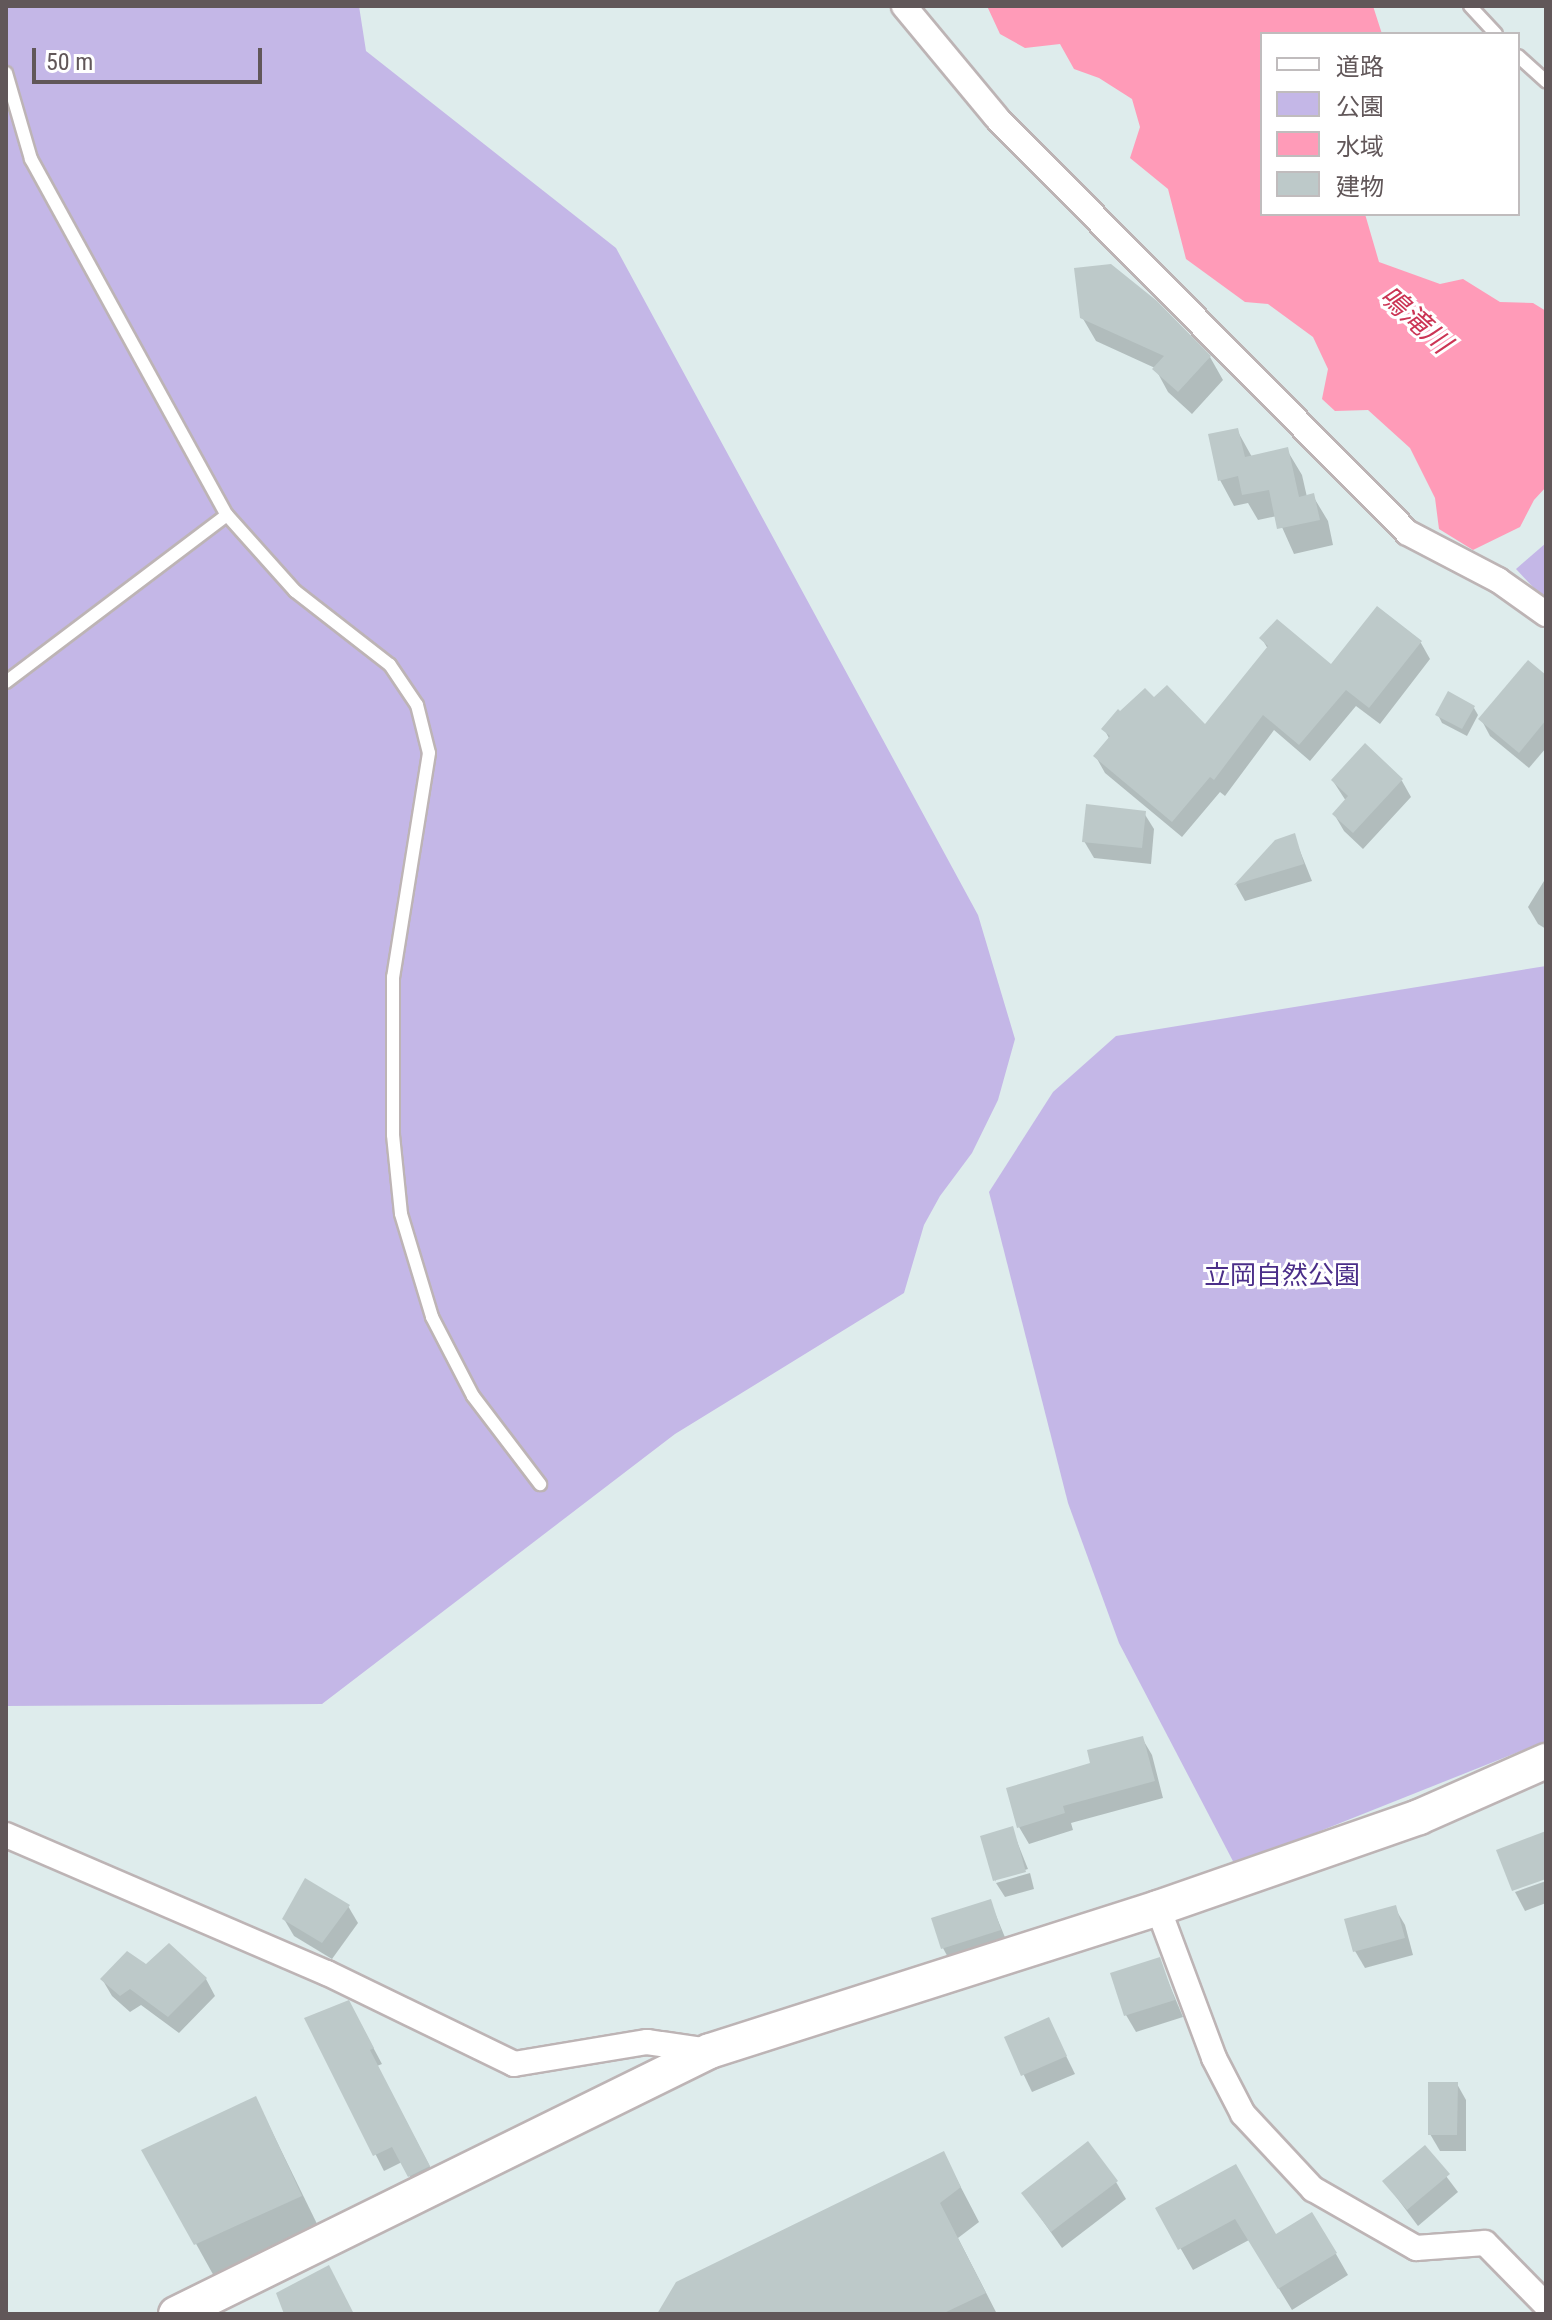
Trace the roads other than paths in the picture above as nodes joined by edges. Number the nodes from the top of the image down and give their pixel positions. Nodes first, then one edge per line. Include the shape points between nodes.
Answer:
1 (904, 6) edge
2 (1470, 6) edge
3 (1494, 32) edge
4 (1520, 58) edge
5 (6, 73) edge
6 (1546, 81) edge
7 (227, 515) junction
8 (1546, 614) edge
9 (6, 682) edge
10 (540, 1484) dead end
11 (1546, 1761) edge
12 (6, 1835) edge
13 (1158, 1908) junction
14 (710, 2051) junction
15 (1546, 2305) edge
16 (176, 2314) edge

1 - 8 street via 996,117 1408,533 1498,580
2 - 3 lane
4 - 6 lane
5 - 7 lane via 31,159
7 - 9 lane
7 - 10 lane via 295,591 390,665 417,705 429,753 393,977 393,1135 401,1214 432,1317 473,1396
11 - 13 street via 1419,1817
12 - 14 street via 327,1973 514,2064 647,2042
13 - 14 street
13 - 15 street via 1214,2058 1243,2114 1313,2189 1416,2248 1485,2243
14 - 16 street

